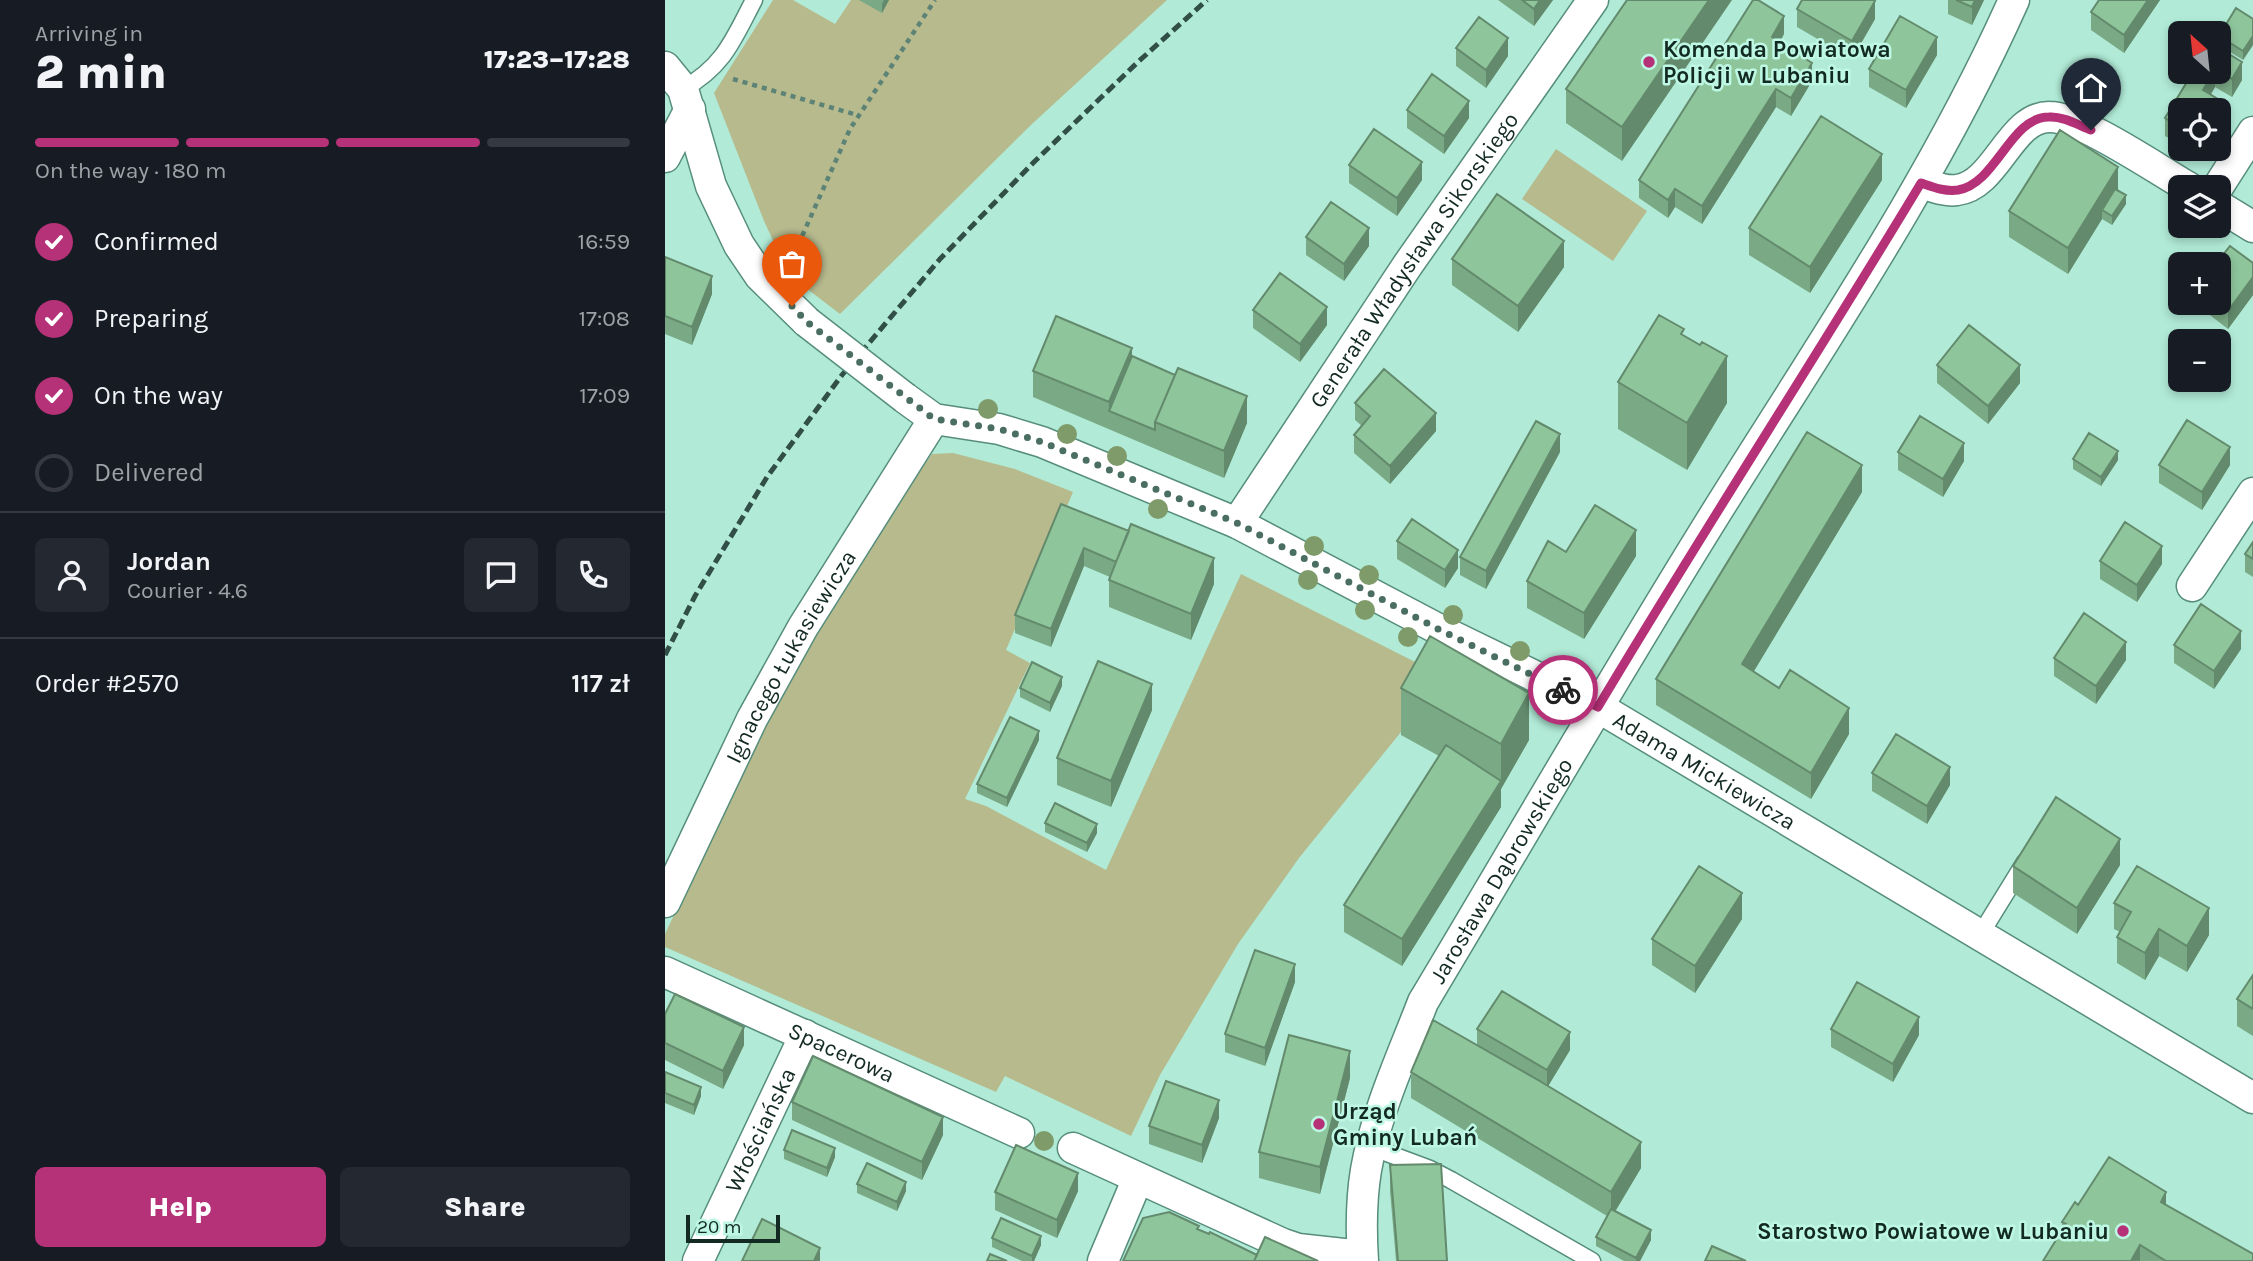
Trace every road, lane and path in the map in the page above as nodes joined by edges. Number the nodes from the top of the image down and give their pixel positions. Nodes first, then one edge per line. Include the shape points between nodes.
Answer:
1 (754, 0) edge
2 (935, 0) edge
3 (1593, 0) edge
4 (2014, 0) edge
5 (684, 86) edge
6 (857, 115) junction
7 (2253, 132) edge
8 (665, 157) edge
9 (2168, 175) edge
10 (2226, 175) edge
11 (1921, 183) junction
12 (2231, 213) edge
13 (2253, 227) edge
14 (788, 267) dead end
15 (934, 419) junction
16 (2253, 493) edge
17 (1237, 523) junction
18 (2192, 586) dead end
19 (1598, 707) junction
20 (2035, 846) edge
21 (665, 902) edge
22 (1980, 935) junction
23 (665, 972) edge
24 (805, 1035) junction
25 (2253, 1098) edge
26 (1019, 1133) dead end
27 (1371, 1147) junction
28 (1073, 1148) dead end
29 (1138, 1178) junction
30 (1362, 1259) edge
31 (698, 1261) edge
32 (1103, 1261) edge
33 (1592, 1261) edge

1 - 5 lane via 729,48 710,71
2 - 6 path
3 - 17 street, Generała Władysława Sikorskiego via 1407,266
4 - 11 street, Jarosława Dąbrowskiego
5 - 6 path via 727,78
5 - 8 street
5 - 15 street, Adama Mickiewicza, bridge via 711,186 739,245 760,276 807,322
6 - 14 path
7 - 10 street
9 - 11 street via 2091,130 2049,117 2025,126 1969,187 1945,190
11 - 19 street, Jarosława Dąbrowskiego
12 - 13 street
15 - 17 street, Adama Mickiewicza via 999,429 1042,442
15 - 21 street, Ignacego Łukasiewicza via 790,650
16 - 18 street
17 - 19 street, Adama Mickiewicza
19 - 22 street, Adama Mickiewicza
19 - 27 street, Jarosława Dąbrowskiego via 1423,1003
20 - 22 lane
22 - 25 street, Adama Mickiewicza
23 - 24 street, Spacerowa
24 - 26 street, Spacerowa
24 - 31 street, Włościańska
27 - 30 street, Jarosława Dąbrowskiego via 1363,1195
27 - 33 lane via 1430,1169
28 - 29 street
29 - 30 street via 1283,1244
29 - 32 street

